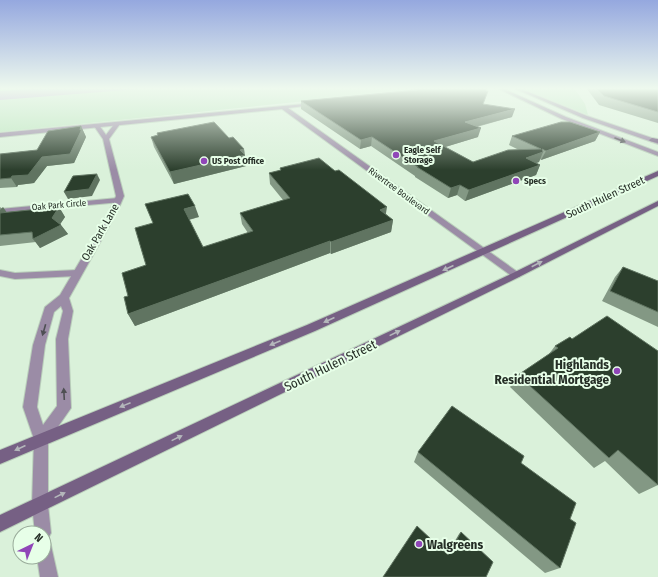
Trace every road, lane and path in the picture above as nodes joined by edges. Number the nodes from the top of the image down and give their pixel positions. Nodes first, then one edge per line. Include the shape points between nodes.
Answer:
1 (196, 116) edge
2 (295, 116) edge
3 (559, 116) edge
4 (582, 116) edge
5 (117, 124) junction
6 (97, 126) junction
7 (584, 126) junction
8 (0, 135) edge
9 (638, 135) junction
10 (106, 139) junction
11 (656, 141) edge
12 (658, 154) edge
13 (658, 173) edge
14 (118, 200) junction
15 (658, 203) edge
16 (0, 210) edge
17 (483, 252) junction
18 (0, 273) edge
19 (76, 273) junction
20 (516, 275) junction
21 (64, 298) junction
22 (41, 439) junction
23 (0, 457) edge
24 (40, 505) junction
25 (0, 524) edge
26 (41, 525) edge
27 (47, 565) edge
28 (49, 577) edge

1 - 5 street
2 - 17 street, Rivertree Boulevard
3 - 7 street
4 - 9 street
5 - 6 street
5 - 10 street
6 - 8 street
6 - 10 street, Oak Park Lane
7 - 9 street via 598,124
7 -> 12 street
9 - 11 street
10 - 14 street, Oak Park Lane via 120,192
13 - 17 main road, South Hulen Street
14 - 16 street, Oak Park Circle
14 - 19 street, Oak Park Lane
20 -> 15 main road, South Hulen Street
17 - 20 street, Rivertree Boulevard
17 -> 22 main road, South Hulen Street via 304,331
18 - 19 street via 15,276
19 - 21 street, Oak Park Lane
24 -> 20 main road, South Hulen Street
22 -> 21 street via 64,408 62,339 68,310
21 -> 22 street, Oak Park Lane via 49,310 39,345 30,407
22 -> 23 main road, South Hulen Street
22 - 24 street, Oak Park Lane
24 - 25 main road, South Hulen Street
24 - 26 street, Oak Park Lane
27 - 28 street

